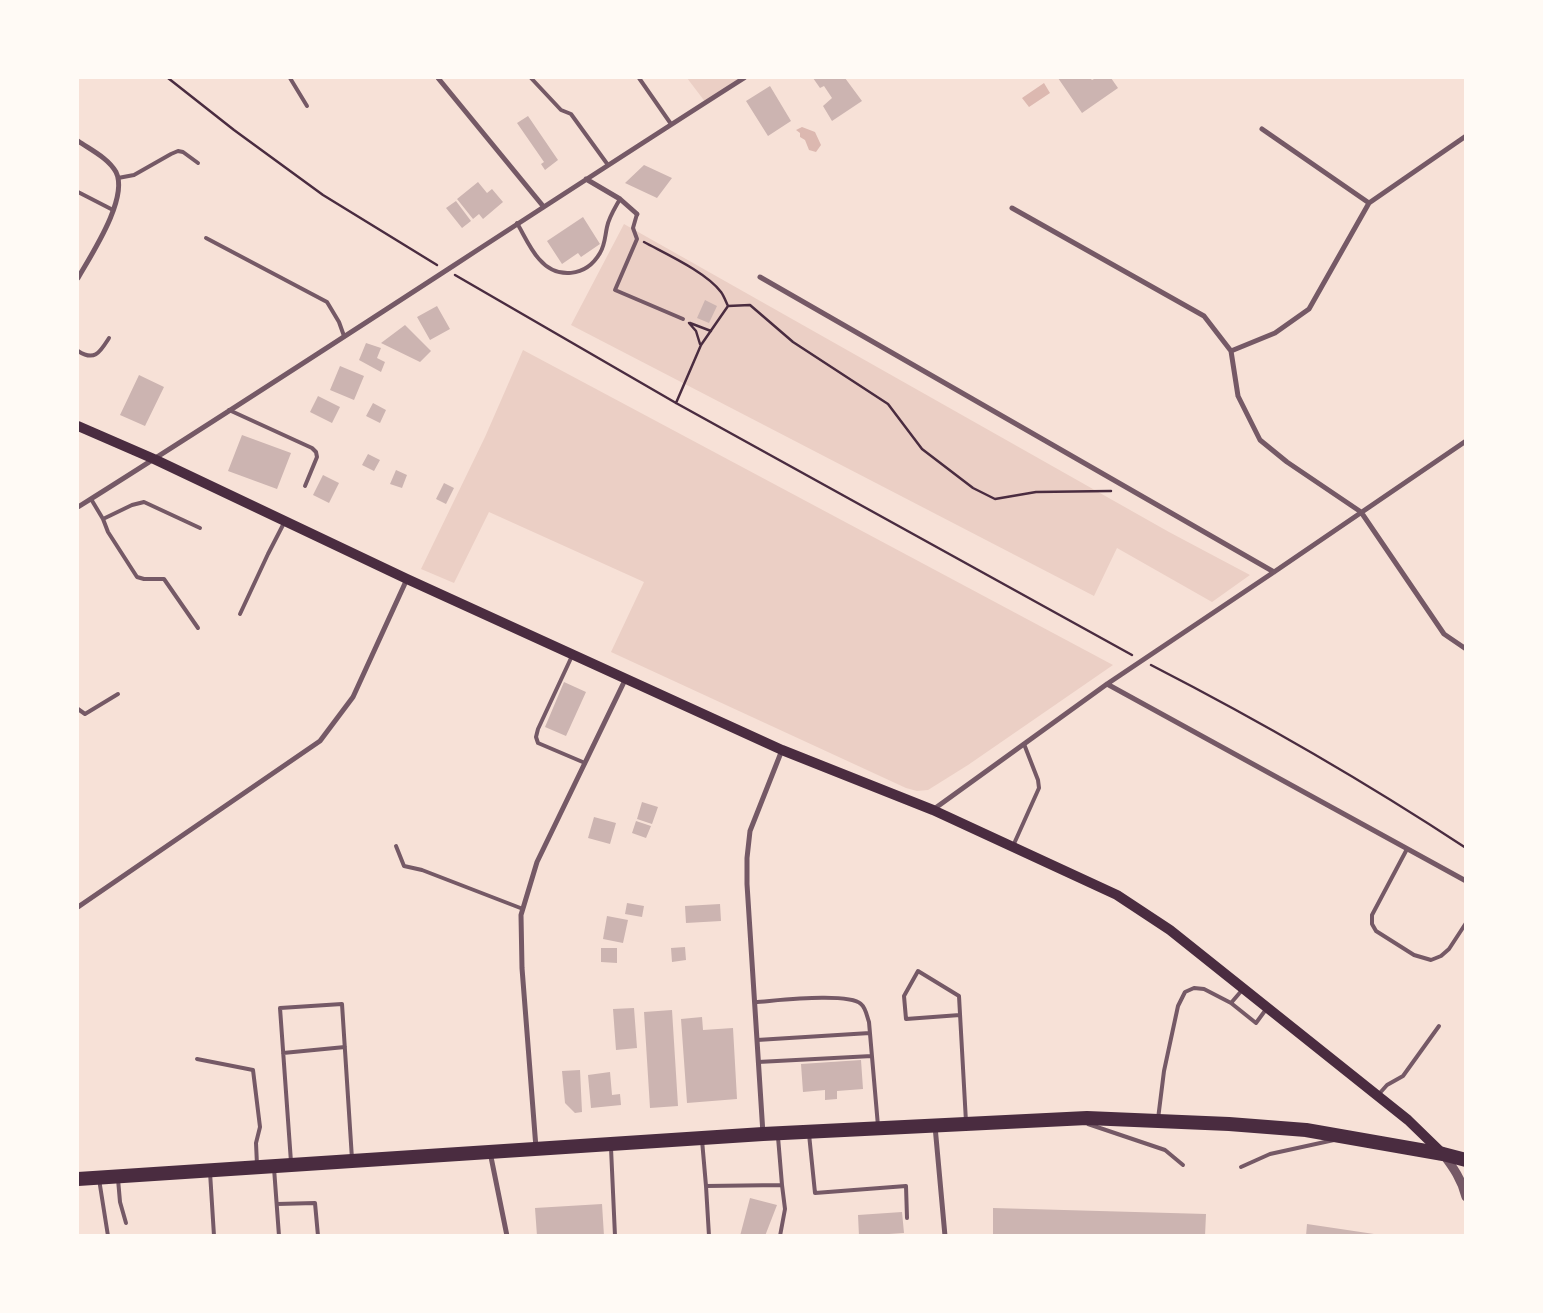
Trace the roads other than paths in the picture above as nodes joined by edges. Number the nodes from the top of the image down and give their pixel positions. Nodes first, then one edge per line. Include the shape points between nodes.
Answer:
1 (290, 78) edge
2 (446, 78) edge
3 (531, 78) edge
4 (639, 78) edge
5 (744, 78) edge
6 (439, 80) edge
7 (306, 106) dead end
8 (671, 124) junction
9 (1262, 129) dead end
10 (1466, 136) edge
11 (78, 141) edge
12 (198, 163) dead end
13 (608, 165) junction
14 (118, 178) junction
15 (586, 178) junction
16 (78, 192) edge
17 (620, 199) junction
18 (1369, 203) junction
19 (543, 206) junction
20 (1012, 208) dead end
21 (113, 210) junction
22 (637, 214) joint
23 (517, 223) junction
24 (206, 238) dead end
25 (78, 278) edge
26 (760, 278) dead end
27 (684, 320) road end
28 (344, 336) junction
29 (109, 338) dead end
30 (78, 351) edge
31 (1231, 351) junction
32 (230, 410) junction
33 (78, 426) edge
34 (1466, 441) edge
35 (154, 459) junction
36 (305, 486) dead end
37 (91, 499) junction
38 (78, 507) edge
39 (1361, 512) junction
40 (103, 519) junction
41 (285, 521) junction
42 (200, 528) dead end
43 (1274, 572) junction
44 (408, 579) junction
45 (240, 614) dead end
46 (198, 628) dead end
47 (1466, 649) edge
48 (572, 654) junction
49 (626, 678) junction
50 (1107, 684) junction
51 (118, 694) dead end
52 (78, 709) edge
53 (1024, 744) junction
54 (782, 750) junction
55 (585, 763) junction
56 (933, 810) junction
57 (396, 846) dead end
58 (1012, 846) junction
59 (1407, 848) junction
60 (1466, 881) edge
61 (78, 907) edge
62 (523, 909) junction
63 (1466, 923) edge
64 (1243, 989) junction
65 (755, 1002) junction
66 (1232, 1003) junction
67 (1267, 1008) junction
68 (960, 1015) junction
69 (1439, 1026) dead end
70 (870, 1033) junction
71 (757, 1040) junction
72 (344, 1047) junction
73 (283, 1053) junction
74 (872, 1056) junction
75 (197, 1058) dead end
76 (758, 1062) junction
77 (1378, 1096) junction
78 (1072, 1119) junction
79 (1158, 1121) junction
80 (966, 1124) junction
81 (935, 1126) junction
82 (879, 1128) junction
83 (809, 1132) junction
84 (763, 1134) junction
85 (778, 1134) junction
86 (1348, 1137) junction
87 (702, 1138) junction
88 (610, 1143) junction
89 (536, 1148) junction
90 (490, 1152) junction
91 (1443, 1154) junction
92 (1466, 1160) edge
93 (352, 1161) junction
94 (291, 1165) junction
95 (1183, 1165) dead end
96 (273, 1166) junction
97 (257, 1167) junction
98 (1241, 1167) dead end
99 (210, 1170) junction
100 (118, 1176) junction
101 (99, 1177) junction
102 (78, 1178) edge
103 (782, 1185) junction
104 (706, 1186) junction
105 (1466, 1197) edge
106 (277, 1204) junction
107 (907, 1218) dead end
108 (126, 1223) dead end
109 (108, 1236) edge
110 (214, 1236) edge
111 (279, 1236) edge
112 (318, 1236) edge
113 (507, 1236) edge
114 (615, 1236) edge
115 (709, 1236) edge
116 (780, 1236) edge
117 (945, 1236) edge

1 - 7 lane
2 - 6 lane
3 - 13 lane via 561,110 571,114
4 - 8 lane
5 - 8 street
6 - 19 street
8 - 13 street
9 - 18 street
10 - 18 street
11 - 14 street via 107,160
12 - 14 lane via 178,151 134,175
13 - 15 street
14 - 21 street via 120,186
15 - 17 street
15 - 19 street
16 - 21 lane
17 - 22 street
17 - 23 lane via 610,218 600,253 578,273 560,273 541,262
18 - 31 street via 1309,309 1275,333
19 - 23 street
20 - 31 street via 1204,316
21 - 25 street
22 - 27 lane via 633,228 637,239 614,290
23 - 28 street
24 - 28 lane via 327,302
26 - 43 street
28 - 32 street
29 - 30 lane via 93,356
31 - 39 street via 1238,396 1260,440
32 - 35 street
32 - 36 lane via 316,452
33 - 35 main road
34 - 39 street
35 - 37 street
35 - 41 main road
37 - 38 street
37 - 40 lane
39 - 43 street
39 - 47 street via 1444,634
40 - 42 lane via 144,502
40 - 46 lane via 137,576 164,579
41 - 44 main road
41 - 45 lane
43 - 50 street
44 - 48 main road
44 - 61 street via 353,697 320,741
48 - 49 main road
48 - 55 lane via 536,738 538,743
49 - 54 main road
49 - 55 street
50 - 53 street
50 - 59 street
51 - 52 lane via 85,714
53 - 56 street
53 - 58 lane via 1039,788
54 - 56 main road
54 - 65 street via 750,831 747,858
55 - 62 street via 537,862
56 - 58 main road
57 - 62 lane via 404,866
58 - 64 main road via 1117,895 1170,930
59 - 60 street
59 - 63 lane via 1372,914 1376,931 1414,955 1431,960 1449,949
62 - 89 street via 522,968
64 - 66 lane
64 - 67 main road
65 - 70 lane via 836,998 854,1001 861,1004 866,1012
65 - 71 street
66 - 67 lane via 1256,1022
66 - 79 lane via 1204,989 1194,988 1185,992 1178,1006 1164,1071
67 - 77 main road
68 - 68 lane via 959,996 918,972 904,996 906,1019
68 - 80 lane
69 - 77 lane via 1403,1076 1387,1085
70 - 71 lane
70 - 74 lane
71 - 76 street
72 - 73 lane
72 - 73 lane via 342,1004 280,1008
72 - 93 lane
73 - 94 lane
74 - 76 lane
74 - 82 lane
75 - 97 lane via 254,1070 260,1127 256,1143
76 - 84 street
77 - 91 main road
78 - 79 highway
78 - 80 highway
78 - 95 lane via 1165,1150
79 - 86 highway via 1306,1130
80 - 81 highway
81 - 82 highway
81 - 117 street
82 - 83 highway
83 - 85 highway
83 - 107 lane via 814,1193 906,1186
84 - 85 highway
84 - 87 highway
85 - 103 lane
86 - 91 highway
86 - 98 lane via 1270,1154
87 - 88 highway
87 - 104 lane
88 - 89 highway
88 - 114 lane
89 - 90 highway
90 - 93 highway
90 - 113 street
91 - 92 highway
91 - 105 street via 1454,1168
93 - 94 highway
94 - 96 highway
96 - 97 highway
96 - 106 lane
97 - 99 highway
99 - 100 highway
99 - 110 lane
100 - 101 highway
100 - 108 lane
101 - 102 highway
101 - 109 lane
103 - 104 lane
103 - 116 lane via 785,1209
104 - 115 lane
106 - 111 lane
106 - 112 lane via 315,1203

